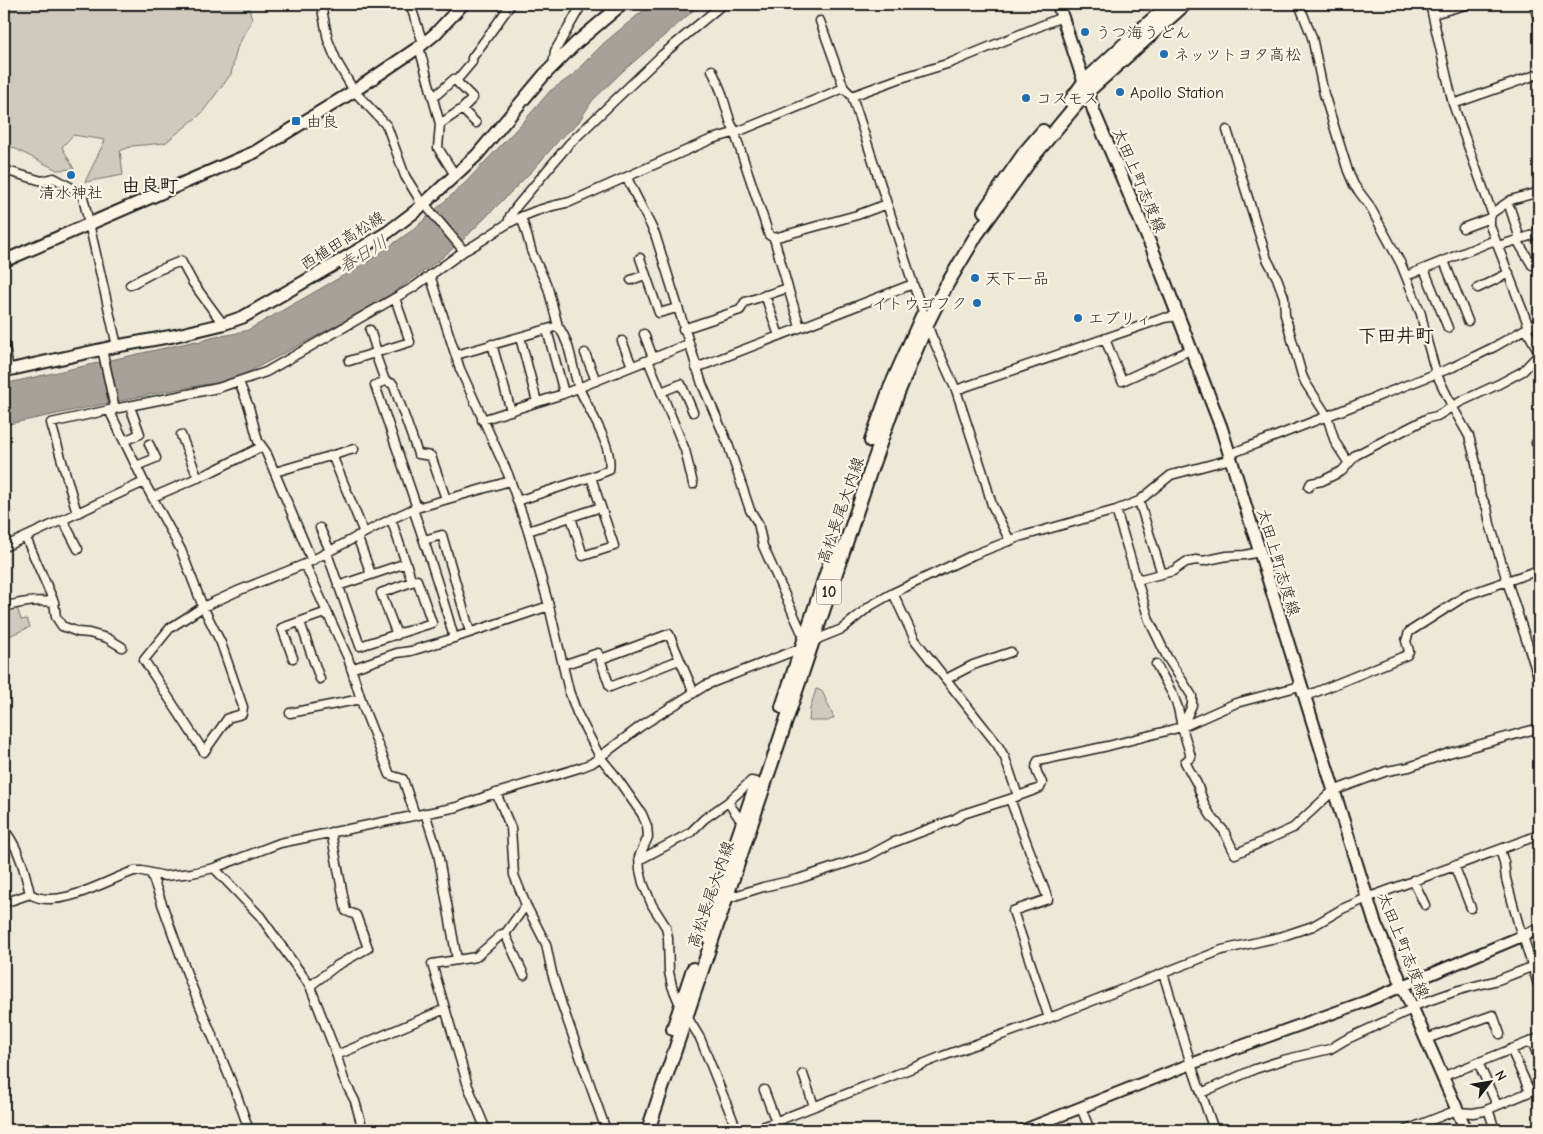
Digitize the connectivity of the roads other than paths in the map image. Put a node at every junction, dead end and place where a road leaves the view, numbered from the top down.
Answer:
1 (321, 4) edge
2 (410, 4) edge
3 (463, 4) edge
4 (582, 4) edge
5 (622, 4) edge
6 (723, 4) edge
7 (1058, 4) edge
8 (1170, 4) edge
9 (1185, 4) edge
10 (1299, 4) edge
11 (1430, 4) edge
12 (1469, 4) edge
13 (1534, 4) edge
14 (509, 7) dead end
15 (1433, 14) junction
16 (1062, 17) junction
17 (820, 21) dead end
18 (1539, 24) edge
19 (421, 45) junction
20 (553, 66) junction
21 (712, 70) dead end
22 (1539, 74) edge
23 (456, 81) junction
24 (1086, 87) junction
25 (844, 88) junction
26 (354, 91) junction
27 (852, 96) junction
28 (433, 98) junction
29 (1452, 104) junction
30 (462, 109) junction
31 (476, 123) dead end
32 (440, 124) junction
33 (1227, 130) dead end
34 (736, 132) junction
35 (4, 170) edge
36 (455, 176) junction
37 (627, 178) junction
38 (1539, 192) edge
39 (887, 204) junction
40 (1510, 208) dead end
41 (426, 209) junction
42 (1491, 216) junction
43 (521, 218) junction
44 (90, 223) junction
45 (508, 223) junction
46 (1462, 228) dead end
47 (1538, 234) edge
48 (774, 238) junction
49 (1519, 239) junction
50 (1497, 243) junction
51 (462, 249) junction
52 (640, 258) dead end
53 (4, 261) edge
54 (1444, 261) junction
55 (1532, 265) dead end
56 (1424, 269) junction
57 (1509, 273) junction
58 (645, 274) junction
59 (430, 275) junction
60 (1406, 276) junction
61 (631, 280) dead end
62 (913, 284) junction
63 (130, 285) dead end
64 (788, 288) junction
65 (1478, 288) dead end
66 (765, 296) junction
67 (395, 298) junction
68 (677, 308) junction
69 (1179, 316) junction
70 (925, 318) junction
71 (1468, 321) dead end
72 (1539, 321) edge
73 (223, 324) junction
74 (558, 326) junction
75 (800, 328) junction
76 (1448, 328) dead end
77 (1528, 328) junction
78 (684, 329) junction
79 (370, 330) dead end
80 (547, 330) junction
81 (644, 334) dead end
82 (779, 336) junction
83 (520, 337) junction
84 (1106, 339) junction
85 (622, 341) dead end
86 (4, 342) edge
87 (492, 344) junction
88 (688, 344) junction
89 (117, 346) junction
90 (102, 349) junction
91 (1192, 349) junction
92 (376, 352) junction
93 (585, 353) dead end
94 (1539, 353) edge
95 (456, 355) junction
96 (650, 359) junction
97 (349, 361) dead end
98 (632, 366) junction
99 (696, 368) junction
100 (6, 371) edge
101 (1436, 373) junction
102 (385, 381) junction
103 (596, 381) junction
104 (239, 382) junction
105 (579, 387) junction
106 (956, 390) junction
107 (661, 392) junction
108 (564, 393) junction
109 (537, 402) junction
110 (1452, 408) junction
111 (112, 409) junction
112 (511, 411) junction
113 (132, 412) dead end
114 (693, 412) dead end
115 (1327, 416) junction
116 (482, 420) junction
117 (181, 435) dead end
118 (124, 441) junction
119 (149, 444) dead end
120 (261, 447) junction
121 (354, 449) dead end
122 (332, 455) junction
123 (1230, 456) junction
124 (156, 458) junction
125 (1348, 462) junction
126 (136, 466) junction
127 (159, 467) dead end
128 (275, 472) junction
129 (591, 477) junction
130 (198, 478) junction
131 (510, 481) junction
132 (144, 482) junction
133 (693, 484) dead end
134 (1309, 487) dead end
135 (153, 497) junction
136 (446, 499) junction
137 (517, 501) junction
138 (1139, 501) junction
139 (601, 507) junction
140 (415, 508) junction
141 (1116, 510) junction
142 (77, 513) junction
143 (571, 517) junction
144 (391, 519) junction
145 (62, 520) junction
146 (320, 528) dead end
147 (528, 531) junction
148 (361, 535) junction
149 (26, 538) junction
150 (424, 540) junction
151 (1010, 541) junction
152 (4, 548) edge
153 (78, 549) dead end
154 (328, 552) junction
155 (1259, 552) junction
156 (308, 563) junction
157 (406, 563) junction
158 (1539, 570) edge
159 (371, 574) junction
160 (1162, 574) junction
161 (1135, 576) junction
162 (1507, 581) junction
163 (412, 582) junction
164 (338, 586) junction
165 (893, 593) junction
166 (54, 602) junction
167 (549, 606) junction
168 (4, 607) edge
169 (203, 607) junction
170 (327, 612) junction
171 (300, 622) junction
172 (470, 632) junction
173 (397, 635) junction
174 (454, 638) junction
175 (806, 642) junction
176 (122, 647) dead end
177 (1011, 652) dead end
178 (293, 658) dead end
179 (601, 659) junction
180 (680, 660) junction
181 (563, 664) junction
182 (1156, 664) dead end
183 (351, 669) junction
184 (320, 679) dead end
185 (946, 679) junction
186 (1539, 679) edge
187 (1302, 691) junction
188 (694, 693) junction
189 (361, 699) junction
190 (290, 713) dead end
191 (1183, 724) junction
192 (1539, 728) edge
193 (600, 757) junction
194 (756, 782) junction
195 (1333, 792) junction
196 (496, 793) junction
197 (1014, 798) junction
198 (728, 802) junction
199 (425, 813) junction
200 (415, 815) junction
201 (743, 821) junction
202 (4, 832) edge
203 (331, 832) junction
204 (1539, 835) edge
205 (1500, 850) junction
206 (639, 857) junction
207 (1454, 865) junction
208 (214, 868) junction
209 (151, 873) junction
210 (1413, 880) junction
211 (30, 894) junction
212 (1367, 898) junction
213 (721, 901) junction
214 (4, 903) edge
215 (526, 905) junction
216 (1425, 905) dead end
217 (1471, 908) dead end
218 (1539, 929) edge
219 (505, 934) junction
220 (1523, 936) junction
221 (456, 960) junction
222 (1536, 965) edge
223 (1163, 973) junction
224 (524, 975) dead end
225 (310, 986) junction
226 (1402, 986) junction
227 (1539, 988) edge
228 (1411, 1008) junction
229 (445, 1009) junction
230 (683, 1010) junction
231 (1048, 1018) junction
232 (1500, 1034) dead end
233 (1426, 1039) junction
234 (1535, 1040) edge
235 (1511, 1049) junction
236 (337, 1055) junction
237 (1539, 1059) edge
238 (1478, 1062) junction
239 (1191, 1064) junction
240 (803, 1074) dead end
241 (1442, 1077) junction
242 (1539, 1088) edge
243 (764, 1090) dead end
244 (1530, 1092) junction
245 (1200, 1093) junction
246 (1497, 1105) junction
247 (814, 1106) junction
248 (1081, 1108) junction
249 (1488, 1109) junction
250 (1458, 1111) junction
251 (776, 1122) junction
252 (249, 1130) edge
253 (364, 1130) edge
254 (486, 1130) edge
255 (606, 1130) edge
256 (638, 1130) edge
257 (648, 1130) edge
258 (737, 1130) edge
259 (754, 1130) edge
260 (1024, 1130) edge
261 (1090, 1130) edge
262 (1214, 1130) edge
263 (1406, 1130) edge
264 (1466, 1130) edge
265 (1495, 1130) edge

1 - 26 street
2 - 19 street
3 - 19 main road
4 - 20 street
5 - 20 main road, 西植田高松線
6 - 45 street
7 - 16 main road, 太田上町志度線
8 - 24 main road, 高松長尾大内線 / 10
9 - 24 main road, 高松長尾大内線 / 10
10 - 60 street
11 - 15 street
12 - 15 street
13 - 18 street
14 - 23 street
15 - 29 street
16 - 24 main road, 太田上町志度線
16 - 27 street
17 - 25 street
19 - 26 main road
19 - 28 street
20 - 36 main road, 西植田高松線
21 - 34 street
22 - 29 street
23 - 28 street
23 - 30 street
24 - 69 main road, 太田上町志度線
24 - 70 main road, 高松長尾大内線 / 10
25 - 27 street
25 - 34 street
26 - 41 street
26 - 44 main road
27 - 39 street
28 - 32 street
29 - 42 street
30 - 31 street
30 - 32 street
32 - 36 street
33 - 115 street
34 - 37 street
34 - 48 street
35 - 44 street
36 - 41 main road, 西植田高松線
37 - 43 street
37 - 68 street
38 - 42 street
39 - 48 street
39 - 62 street
40 - 49 street
41 - 51 street
41 - 73 main road, 西植田高松線
42 - 46 street
42 - 50 street
43 - 45 street
43 - 74 street
44 - 53 main road
44 - 89 street
45 - 51 street
47 - 49 street
48 - 64 street
49 - 50 street
49 - 55 street
50 - 54 street
50 - 57 street
51 - 59 street
52 - 58 street
54 - 56 street
54 - 71 street
56 - 60 street
56 - 76 street
57 - 65 street
57 - 77 street
58 - 61 street
58 - 68 street
59 - 67 street
59 - 95 street
60 - 101 street
62 - 70 street
62 - 75 street
63 - 73 street
64 - 66 street
64 - 75 street
66 - 78 street
66 - 82 street
67 - 92 street
67 - 104 street
68 - 78 street
69 - 84 street
69 - 91 main road, 太田上町志度線
70 - 106 street
70 - 175 main road, 高松長尾大内線 / 10
72 - 77 street
73 - 89 main road, 西植田高松線
74 - 80 street
74 - 105 street
75 - 82 street
77 - 94 street
77 - 101 street
78 - 88 street
79 - 92 street
80 - 83 street
80 - 108 street
81 - 96 street
82 - 99 street
83 - 87 street
83 - 109 street
84 - 91 street
84 - 106 street
85 - 98 street
86 - 100 street
87 - 95 street
87 - 112 street
88 - 96 street
88 - 99 street
89 - 90 main road, 西植田高松線
90 - 100 main road, 西植田高松線
90 - 111 street
91 - 123 main road, 太田上町志度線
92 - 97 street
92 - 102 street
93 - 103 street
94 - 110 street
95 - 116 street
96 - 98 street
96 - 107 street
98 - 103 street
99 - 175 street
101 - 110 street
101 - 115 street
102 - 136 street
102 - 140 street
103 - 105 street
104 - 111 street
104 - 120 street
105 - 108 street
105 - 129 street
106 - 151 street
107 - 114 street
107 - 133 street
108 - 109 street
109 - 112 street
110 - 125 street
110 - 162 street
111 - 118 street
111 - 142 street
112 - 116 street
113 - 118 street
115 - 123 street
115 - 125 street
116 - 131 street
117 - 130 street
118 - 126 street
119 - 124 street
120 - 128 street
120 - 130 street
121 - 122 street
122 - 128 street
122 - 148 street
123 - 138 street
123 - 155 main road, 太田上町志度線
124 - 126 street
124 - 127 street
125 - 134 street
126 - 132 street
128 - 156 street
129 - 137 street
129 - 139 street
130 - 135 street
131 - 136 street
131 - 137 street
132 - 135 street
132 - 142 street
135 - 169 street
136 - 140 street
137 - 147 street
138 - 141 street
138 - 160 street
139 - 143 street
139 - 143 street
140 - 144 street
140 - 150 street
141 - 151 street
141 - 161 street
142 - 145 street
143 - 147 street
144 - 148 street
144 - 157 street
145 - 149 street
145 - 153 street
146 - 154 street
147 - 167 street
148 - 154 street
148 - 159 street
149 - 152 street
149 - 166 street
150 - 172 street
150 - 174 street
151 - 165 street
154 - 156 street
154 - 164 street
155 - 160 street
155 - 187 main road, 太田上町志度線
156 - 169 street
156 - 170 street
157 - 159 street
157 - 163 street
158 - 162 street
159 - 164 street
160 - 161 street
161 - 191 street
162 - 186 street
162 - 187 street
163 - 173 street
163 - 173 street
164 - 173 street
165 - 175 street
165 - 185 street
166 - 168 street
166 - 176 street
167 - 172 street
167 - 181 street
169 - 169 street
170 - 171 street
170 - 183 street
171 - 178 street
171 - 184 street
172 - 174 street
174 - 183 street
175 - 188 street
175 - 194 main road, 高松長尾大内線 / 10
175 - 213 main road, 高松長尾大内線 / 10
177 - 185 street
179 - 180 street
179 - 180 street
179 - 181 street
180 - 188 street
181 - 193 street
182 - 191 street
183 - 189 street
185 - 197 street
187 - 191 street
187 - 195 main road, 太田上町志度線
188 - 193 street
189 - 190 street
189 - 200 street
191 - 195 street
191 - 197 street
192 - 195 street
193 - 196 street
193 - 206 street
194 - 198 street
194 - 201 main road, 高松長尾大内線 / 10
195 - 212 main road, 太田上町志度線
196 - 199 street
196 - 215 street
197 - 213 street
197 - 231 street
198 - 201 street
198 - 206 street
199 - 200 street
199 - 221 street
200 - 203 street
201 - 213 main road, 高松長尾大内線 / 10
202 - 211 street
203 - 208 street
203 - 225 street
204 - 205 street
205 - 207 street
205 - 220 street
206 - 230 street
207 - 210 street
207 - 217 street
208 - 209 street
208 - 225 street
209 - 211 street
209 - 252 street
210 - 212 street
210 - 216 street
211 - 214 street
212 - 223 street
212 - 226 main road, 太田上町志度線
213 - 230 main road, 高松長尾大内線 / 10
215 - 219 street
215 - 255 street
218 - 220 street
219 - 221 street
219 - 224 street
220 - 222 street
220 - 226 street
221 - 229 street
222 - 227 street
222 - 228 street
223 - 231 street
223 - 239 street
225 - 236 street
226 - 228 main road, 太田上町志度線
226 - 239 street
228 - 233 main road, 太田上町志度線
228 - 245 street
229 - 236 street
229 - 254 street
230 - 256 main road, 高松長尾大内線 / 10
230 - 257 main road, 高松長尾大内線 / 10
230 - 258 street
231 - 247 street
232 - 233 street
233 - 241 main road, 太田上町志度線
234 - 235 street
234 - 237 street
235 - 238 street
235 - 244 street
236 - 253 street
238 - 241 street
238 - 246 street
239 - 245 street
239 - 248 street
240 - 247 street
241 - 250 main road, 太田上町志度線
242 - 244 street
243 - 251 street
244 - 246 street
245 - 262 street
246 - 249 street
247 - 251 street
248 - 260 street
248 - 261 street
249 - 250 street
249 - 265 street
250 - 263 street
250 - 264 main road, 太田上町志度線
251 - 259 street

